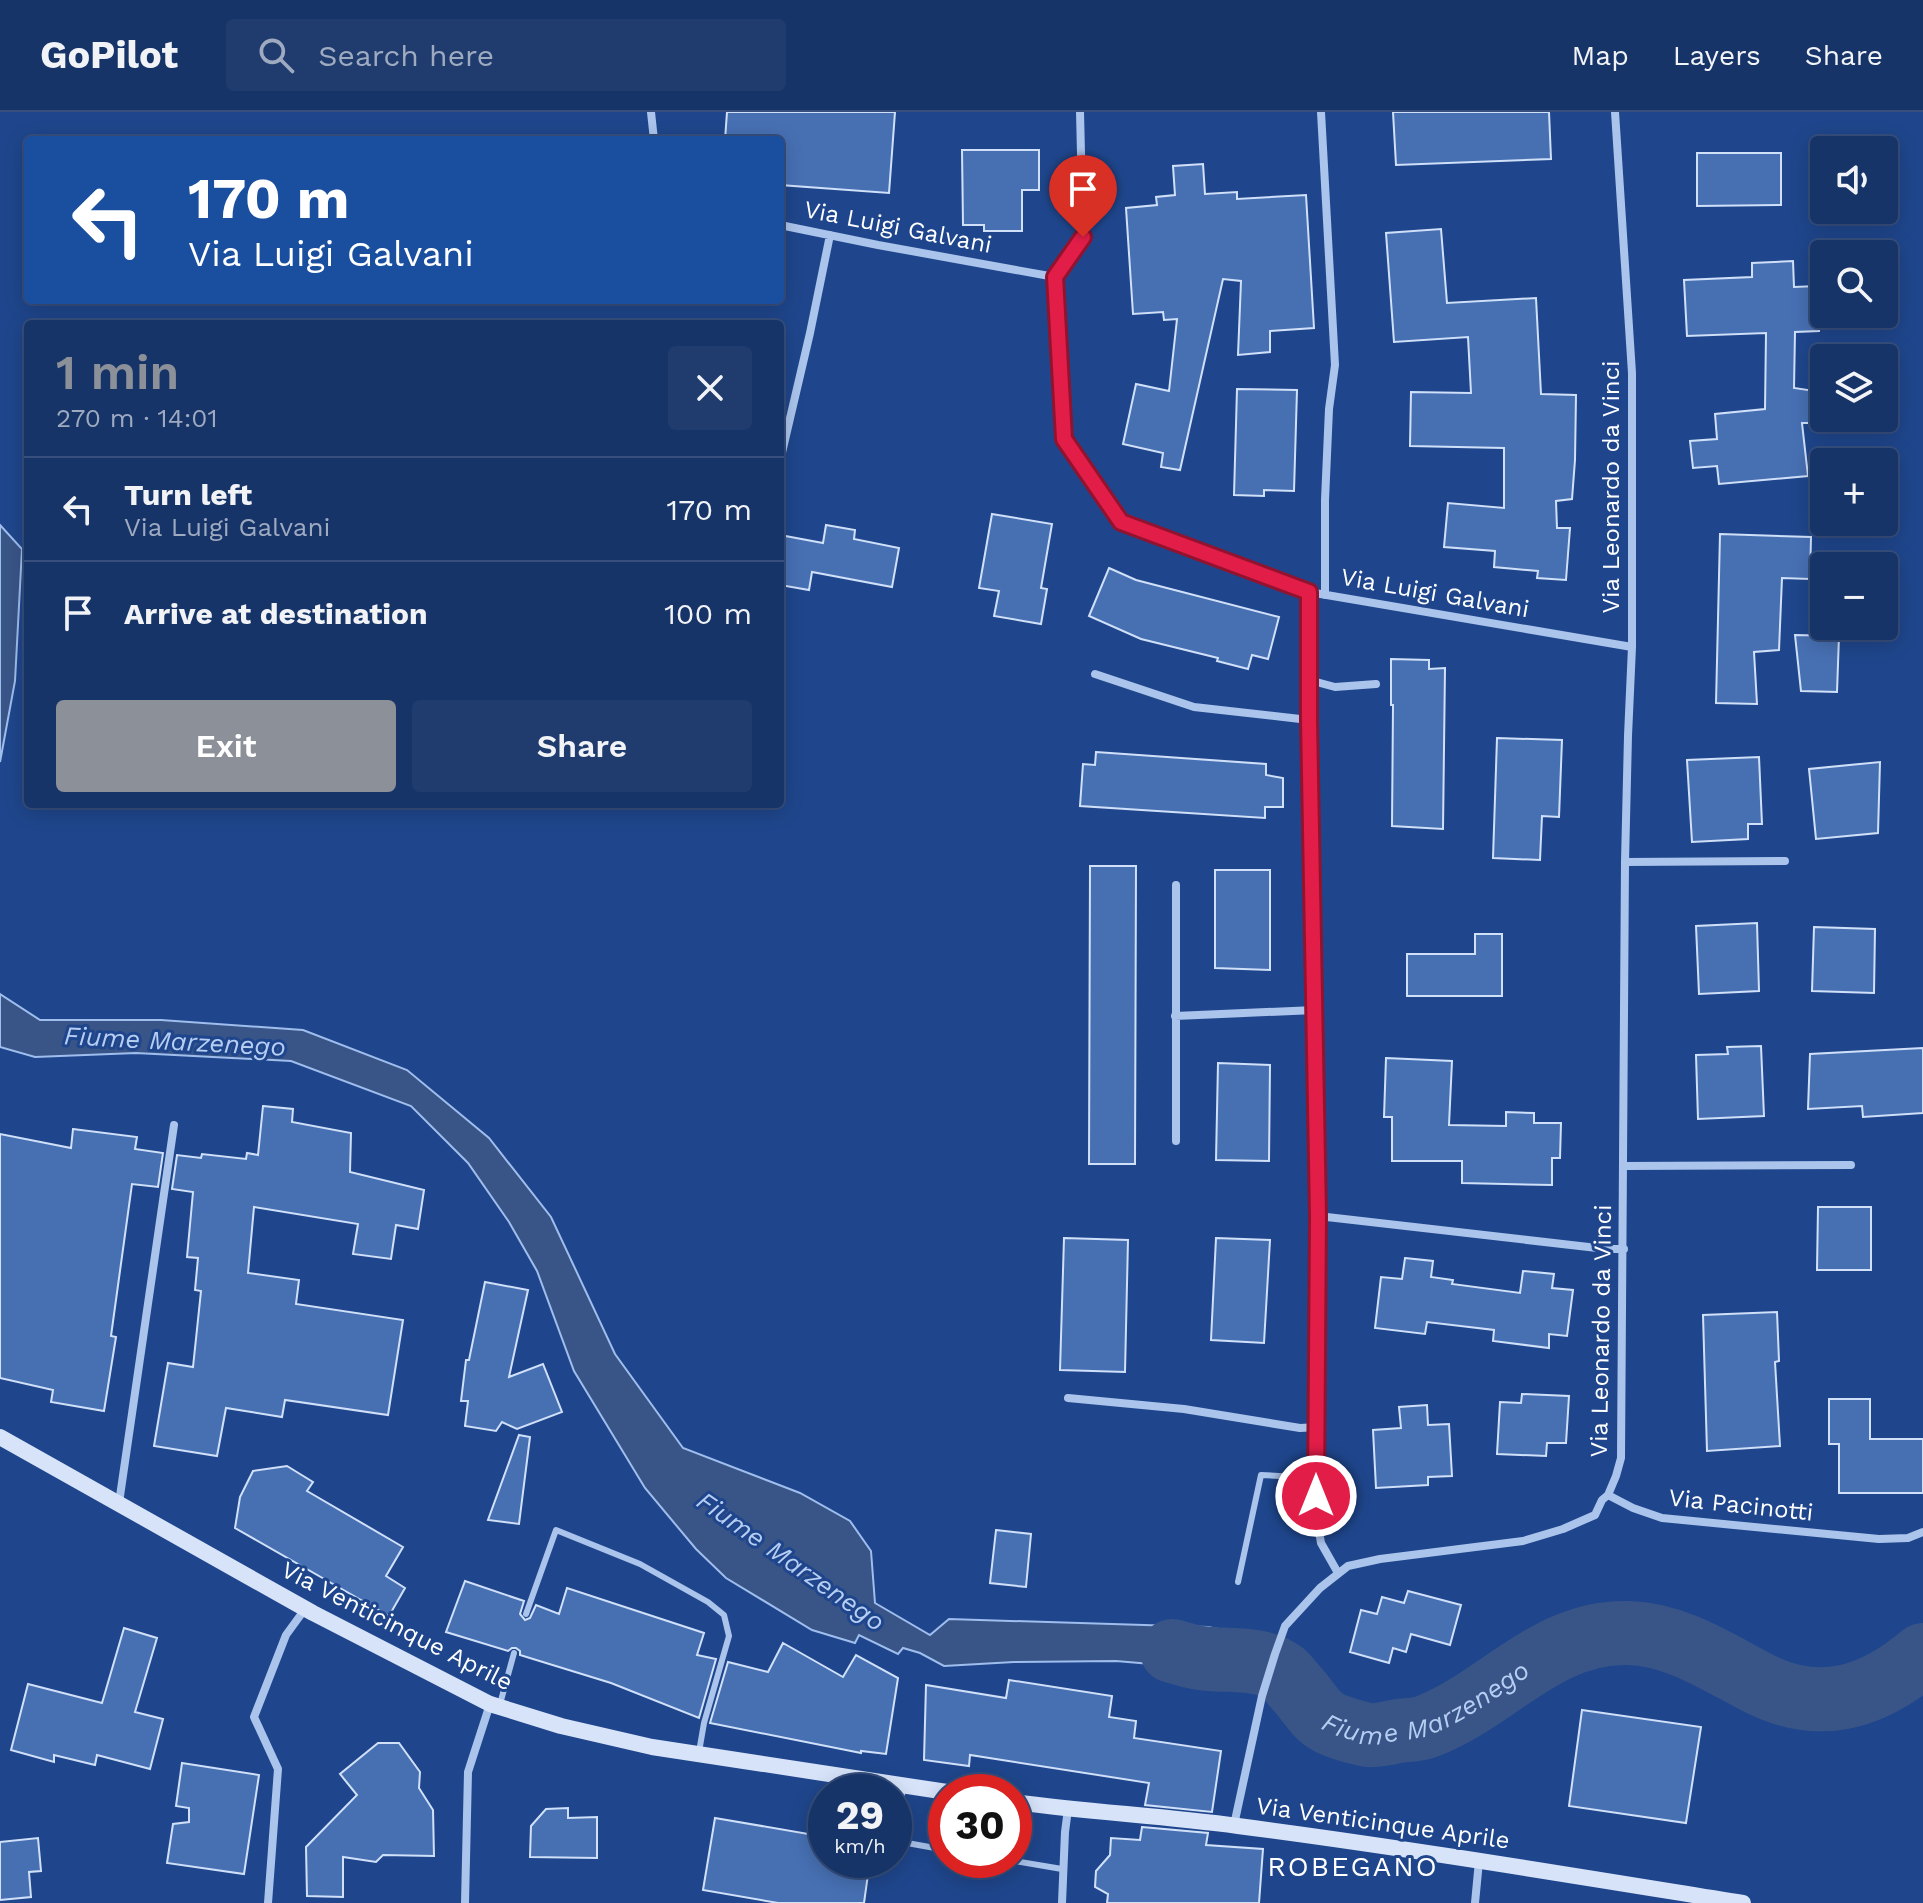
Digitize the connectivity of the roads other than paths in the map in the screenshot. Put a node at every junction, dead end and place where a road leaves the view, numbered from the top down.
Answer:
1 (651, 112) edge
2 (1080, 112) edge
3 (1321, 112) edge
4 (1615, 112) edge
5 (654, 136) edge
6 (784, 226) edge
7 (830, 235) junction
8 (1055, 277) junction
9 (784, 444) edge
10 (1309, 592) junction
11 (1325, 595) junction
12 (1632, 647) junction
13 (1095, 674) dead end
14 (1309, 680) junction
15 (1376, 684) dead end
16 (1309, 720) junction
17 (1785, 861) dead end
18 (1625, 862) junction
19 (1176, 885) dead end
20 (1315, 1010) junction
21 (1175, 1016) junction
22 (174, 1125) dead end
23 (1176, 1141) dead end
24 (1851, 1165) dead end
25 (1624, 1166) junction
26 (1318, 1216) junction
27 (1624, 1249) junction
28 (1068, 1398) dead end
29 (1317, 1427) junction
30 (0, 1437) edge
31 (1315, 1478) junction
32 (1608, 1495) junction
33 (119, 1503) junction
34 (1923, 1532) edge
35 (1338, 1573) junction
36 (1238, 1582) dead end
37 (305, 1609) junction
38 (526, 1614) dead end
39 (514, 1653) dead end
40 (495, 1705) junction
41 (699, 1754) junction
42 (831, 1774) edge
43 (1032, 1804) edge
44 (1068, 1809) junction
45 (1234, 1825) junction
46 (1479, 1861) junction
47 (1032, 1864) edge
48 (1062, 1869) junction
49 (268, 1903) edge
50 (465, 1903) edge
51 (1062, 1903) edge
52 (1475, 1903) edge
53 (1743, 1903) edge

1 - 5 street
2 - 8 street
3 - 11 street
4 - 12 street, Via Leonardo da Vinci
6 - 7 street, Via Luigi Galvani
7 - 8 street, Via Luigi Galvani
7 - 9 street
8 - 10 street, Via Luigi Galvani
10 - 11 street, Via Luigi Galvani
10 - 14 street
11 - 12 street, Via Luigi Galvani
12 - 18 street, Via Leonardo da Vinci
13 - 16 street
14 - 15 street
14 - 16 street
16 - 20 street
17 - 18 street
18 - 25 street, Via Leonardo da Vinci
19 - 21 street
20 - 21 street
20 - 26 street
21 - 23 street
22 - 33 street
24 - 25 street
25 - 27 street, Via Leonardo da Vinci
26 - 27 street
26 - 29 street
27 - 32 street, Via Leonardo da Vinci
28 - 29 street
29 - 31 street
30 - 33 main road, Via Venticinque Aprile
31 - 35 street
31 - 36 lane
32 - 34 street, Via Pacinotti
32 - 35 street
33 - 37 main road, Via Venticinque Aprile
35 - 45 street
37 - 40 main road, Via Venticinque Aprile
37 - 49 street
38 - 41 lane
39 - 40 lane
40 - 41 main road, Via Venticinque Aprile
40 - 50 street
41 - 42 main road, Via Venticinque Aprile
43 - 44 main road, Via Venticinque Aprile
44 - 45 main road, Via Venticinque Aprile
44 - 48 street
45 - 46 main road, Via Venticinque Aprile
46 - 52 street
46 - 53 main road, Via Venticinque Aprile
47 - 48 lane
48 - 51 street

